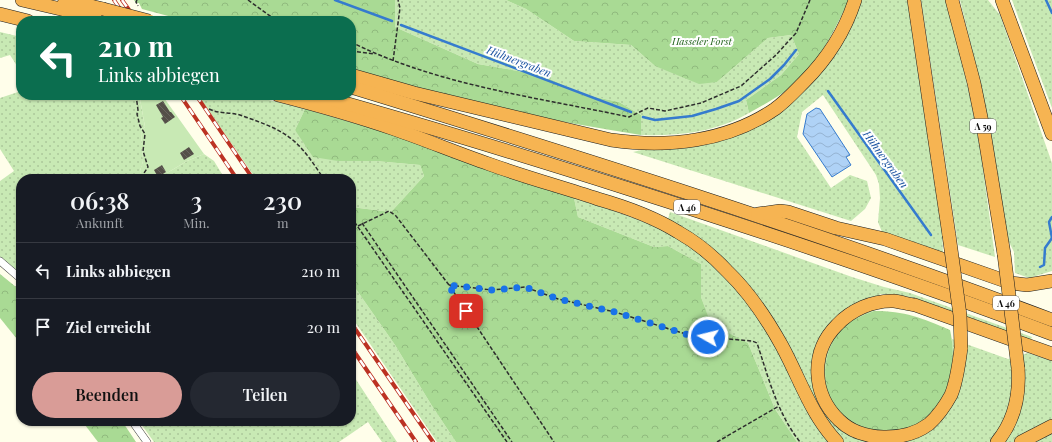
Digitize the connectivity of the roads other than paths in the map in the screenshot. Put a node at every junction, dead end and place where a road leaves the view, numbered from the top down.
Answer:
1 (22, 0) edge
2 (855, 0) edge
3 (914, 0) edge
4 (952, 0) edge
5 (1002, 0) edge
6 (0, 14) edge
7 (106, 16) edge
8 (16, 18) edge
9 (356, 76) edge
10 (356, 89) edge
11 (296, 100) edge
12 (333, 100) edge
13 (1052, 134) edge
14 (754, 214) junction
15 (0, 261) edge
16 (16, 275) edge
17 (1052, 281) edge
18 (1052, 320) edge
19 (1052, 334) edge
20 (1052, 354) edge
21 (136, 426) edge
22 (1052, 426) edge
23 (147, 442) edge
24 (837, 442) edge
25 (997, 442) edge
26 (1021, 442) edge

1 - 7 highway
2 - 9 highway
3 - 20 highway, bridge
4 - 25 highway, A 59, bridge
5 - 13 highway
6 - 8 highway
10 - 14 highway, A 46
11 - 24 highway
12 - 19 highway, A 46
14 - 17 highway
14 - 18 highway, A 46
15 - 16 street
21 - 23 street
22 - 26 highway

